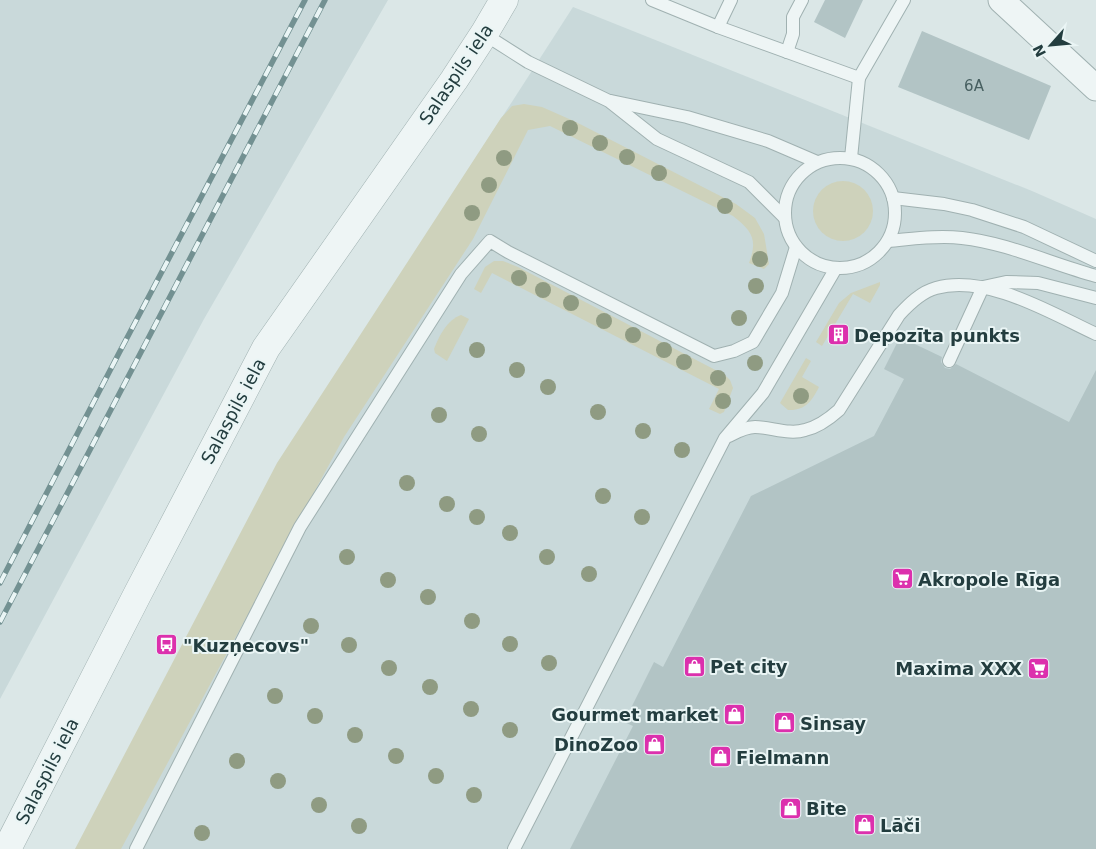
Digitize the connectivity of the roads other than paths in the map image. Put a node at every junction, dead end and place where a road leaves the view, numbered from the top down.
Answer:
1 (504, 0) edge
2 (732, 0) edge
3 (802, 0) edge
4 (904, 0) edge
5 (1001, 0) edge
6 (660, 1) edge
7 (718, 27) junction
8 (484, 34) junction
9 (787, 52) junction
10 (859, 78) junction
11 (1096, 88) edge
12 (609, 101) junction
13 (851, 158) junction
14 (817, 162) junction
15 (893, 198) junction
16 (784, 217) junction
17 (888, 241) junction
18 (796, 247) junction
19 (1096, 261) edge
20 (836, 268) junction
21 (1096, 276) edge
22 (983, 287) junction
23 (1096, 298) edge
24 (1096, 334) edge
25 (949, 361) dead end
26 (725, 438) junction
27 (7, 849) edge
28 (136, 849) edge
29 (514, 849) edge

1 - 8 street, Salaspils iela
2 - 7 lane
3 - 9 lane
4 - 10 lane
5 - 11 street
6 - 7 lane
7 - 9 lane
8 - 12 lane
8 - 27 street, Salaspils iela
9 - 10 lane
10 - 13 lane
12 - 14 lane
12 - 16 lane
13 - 14 lane
13 - 15 lane
14 - 16 lane
15 - 17 lane
15 - 19 lane
16 - 18 lane
17 - 20 lane
17 - 21 lane
18 - 20 lane
18 - 28 lane
20 - 26 lane
22 - 23 lane
22 - 24 lane
22 - 25 lane
22 - 26 lane
26 - 29 lane

